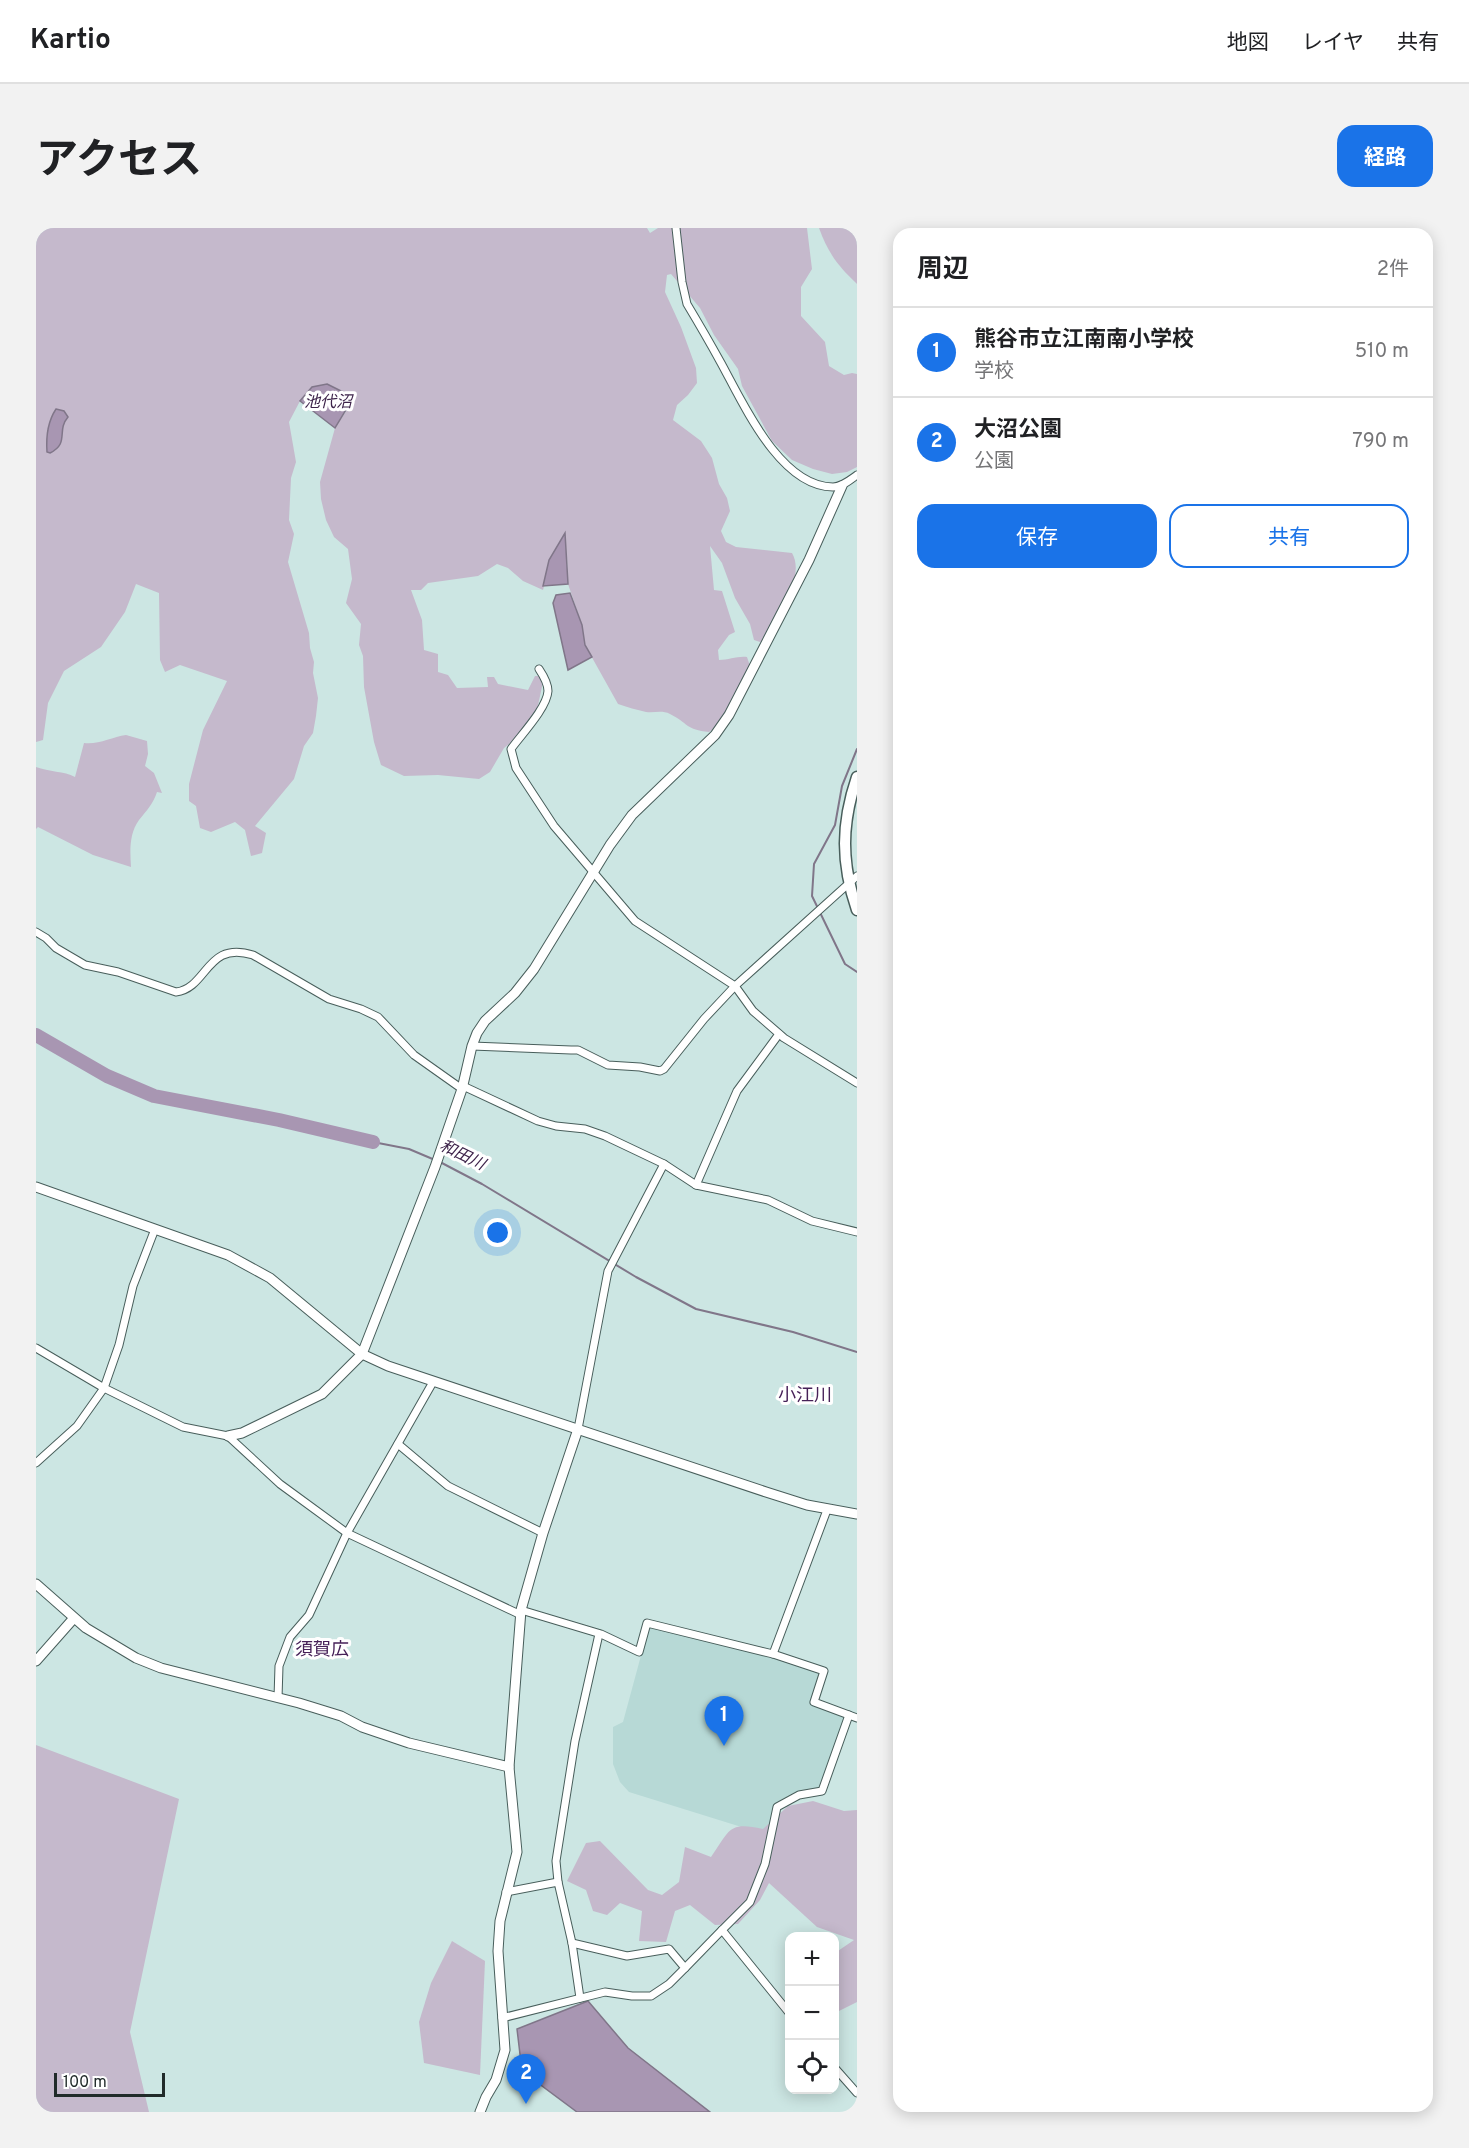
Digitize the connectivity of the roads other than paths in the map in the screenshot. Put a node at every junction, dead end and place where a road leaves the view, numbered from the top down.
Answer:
1 (676, 228) edge
2 (857, 475) edge
3 (842, 486) junction
4 (539, 669) dead end
5 (857, 777) edge
6 (593, 874) junction
7 (857, 876) edge
8 (848, 884) junction
9 (857, 910) edge
10 (36, 932) edge
11 (735, 986) junction
12 (779, 1034) junction
13 (472, 1046) junction
14 (857, 1083) edge
15 (463, 1087) junction
16 (664, 1164) junction
17 (696, 1185) junction
18 (36, 1186) edge
19 (155, 1229) junction
20 (857, 1232) edge
21 (36, 1348) edge
22 (362, 1354) junction
23 (434, 1382) junction
24 (104, 1388) junction
25 (578, 1429) junction
26 (228, 1436) junction
27 (398, 1444) junction
28 (36, 1464) edge
29 (827, 1510) junction
30 (857, 1514) edge
31 (347, 1533) junction
32 (543, 1533) junction
33 (36, 1584) edge
34 (521, 1612) junction
35 (74, 1618) junction
36 (599, 1634) junction
37 (773, 1654) junction
38 (36, 1660) edge
39 (278, 1698) junction
40 (849, 1715) junction
41 (857, 1718) edge
42 (509, 1767) junction
43 (558, 1882) junction
44 (506, 1892) junction
45 (722, 1930) junction
46 (572, 1943) junction
47 (685, 1968) junction
48 (580, 1998) junction
49 (785, 2009) edge
50 (502, 2018) junction
51 (839, 2073) edge
52 (857, 2094) edge
53 (480, 2112) edge

1 - 3 street
2 - 3 street
3 - 6 street
4 - 6 street
5 - 8 main road
6 - 11 street
6 - 13 street
7 - 8 street
8 - 9 main road
8 - 11 street
10 - 15 street
11 - 12 street
11 - 13 street
12 - 14 street
12 - 17 street
13 - 15 street
15 - 16 street
15 - 22 street
16 - 17 street
16 - 25 street
17 - 20 street
18 - 19 street
19 - 22 street
19 - 24 street
21 - 24 street
22 - 23 street
22 - 26 street
23 - 25 street
23 - 27 street
24 - 26 street
24 - 28 street
25 - 29 street
25 - 32 street
26 - 31 street
27 - 31 street
27 - 32 street
29 - 30 street
29 - 37 street
31 - 34 street
31 - 39 street
32 - 34 street
33 - 35 street
34 - 36 street
34 - 42 street
35 - 38 street
35 - 39 street
36 - 37 street
36 - 43 street
37 - 40 street
39 - 42 street
40 - 41 street
40 - 45 street
42 - 44 street
43 - 44 street
43 - 46 street
44 - 50 street
45 - 47 street
45 - 49 street
46 - 47 street
46 - 48 street
47 - 48 street
48 - 50 street
50 - 53 street
51 - 52 street

